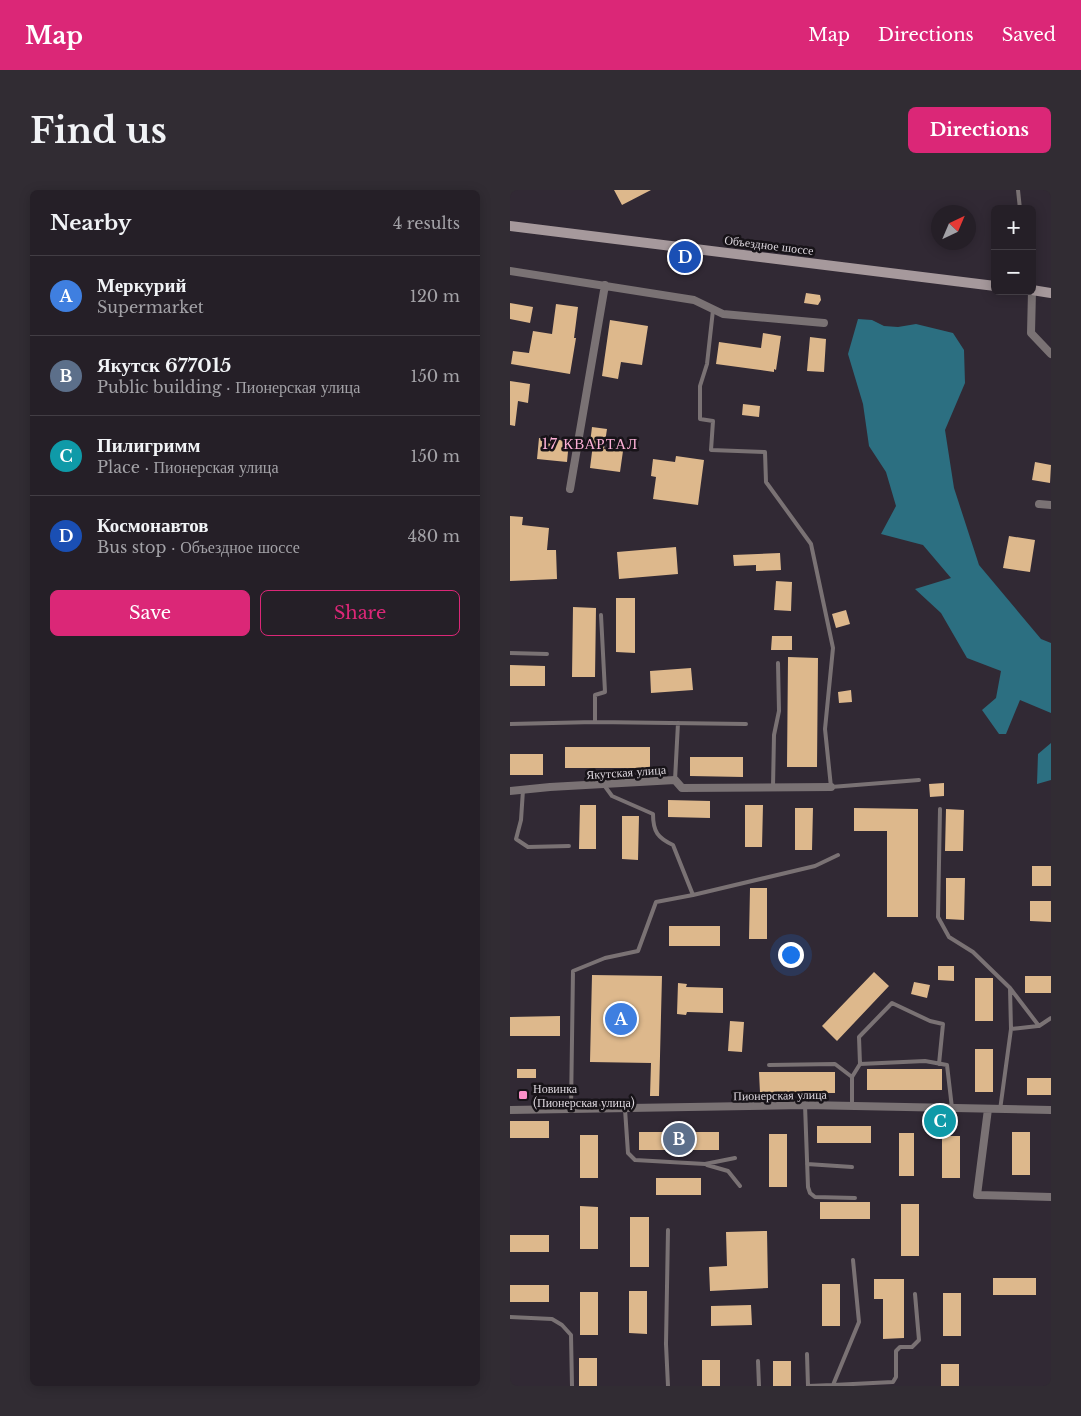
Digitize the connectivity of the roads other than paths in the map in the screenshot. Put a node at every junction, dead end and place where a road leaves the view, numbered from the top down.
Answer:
1 (1018, 190) edge
2 (1020, 205) edge
3 (510, 226) edge
4 (510, 271) edge
5 (605, 285) junction
6 (991, 286) edge
7 (1036, 291) edge
8 (1051, 293) edge
9 (1032, 295) edge
10 (713, 310) junction
11 (824, 323) dead end
12 (1051, 354) edge
13 (570, 489) dead end
14 (1039, 504) dead end
15 (1051, 505) edge
16 (602, 615) dead end
17 (510, 653) edge
18 (547, 654) dead end
19 (778, 663) dead end
20 (595, 722) junction
21 (678, 723) junction
22 (510, 724) edge
23 (746, 724) dead end
24 (675, 780) junction
25 (920, 780) dead end
26 (604, 785) junction
27 (773, 787) junction
28 (831, 787) junction
29 (523, 790) junction
30 (510, 791) edge
31 (940, 809) dead end
32 (570, 846) dead end
33 (838, 855) dead end
34 (693, 895) junction
35 (1010, 988) junction
36 (1051, 1018) edge
37 (1038, 1026) junction
38 (1011, 1029) junction
39 (860, 1064) junction
40 (939, 1064) junction
41 (768, 1065) dead end
42 (852, 1077) junction
43 (805, 1105) junction
44 (852, 1106) junction
45 (571, 1108) junction
46 (952, 1108) junction
47 (625, 1109) junction
48 (988, 1109) junction
49 (510, 1110) edge
50 (1000, 1110) junction
51 (1051, 1110) edge
52 (735, 1158) dead end
53 (705, 1164) junction
54 (807, 1164) junction
55 (852, 1167) dead end
56 (740, 1186) dead end
57 (1051, 1197) edge
58 (855, 1198) dead end
59 (668, 1230) dead end
60 (853, 1260) dead end
61 (915, 1294) dead end
62 (510, 1317) edge
63 (808, 1354) dead end
64 (758, 1361) dead end
65 (833, 1385) edge
66 (572, 1386) edge
67 (668, 1386) edge
68 (759, 1386) edge
69 (808, 1386) edge

1 - 2 lane
3 - 6 main road, Объездное шоссе
4 - 5 street
5 - 10 street
5 - 13 street
7 - 8 main road
9 - 12 street
10 - 11 street
10 - 28 lane
14 - 15 street
16 - 20 lane
17 - 18 lane
19 - 27 lane
20 - 21 lane
20 - 22 lane
21 - 23 lane
21 - 24 lane
24 - 26 street, Якутская улица
24 - 27 street, Якутская улица
25 - 28 lane
26 - 29 street, Якутская улица
26 - 34 lane
27 - 28 street, Якутская улица
29 - 30 street, Якутская улица
29 - 32 lane
31 - 35 lane
33 - 34 lane
34 - 45 lane
35 - 37 lane
35 - 38 lane
36 - 37 lane
37 - 38 lane
38 - 50 lane
39 - 40 lane
39 - 40 lane
39 - 42 lane
40 - 46 lane
41 - 42 lane
42 - 44 lane
43 - 44 street, Пионерская улица
43 - 47 street, Пионерская улица
43 - 54 lane
44 - 46 street, Пионерская улица
45 - 47 street, Пионерская улица
45 - 49 street, Пионерская улица
46 - 48 street, Пионерская улица
47 - 53 lane
48 - 50 street, Пионерская улица
48 - 57 street
50 - 51 street, Пионерская улица
52 - 53 lane
53 - 56 lane
54 - 55 lane
54 - 58 lane
59 - 67 lane
60 - 65 lane
61 - 65 lane
62 - 66 lane
63 - 69 lane
64 - 68 lane
65 - 69 lane

